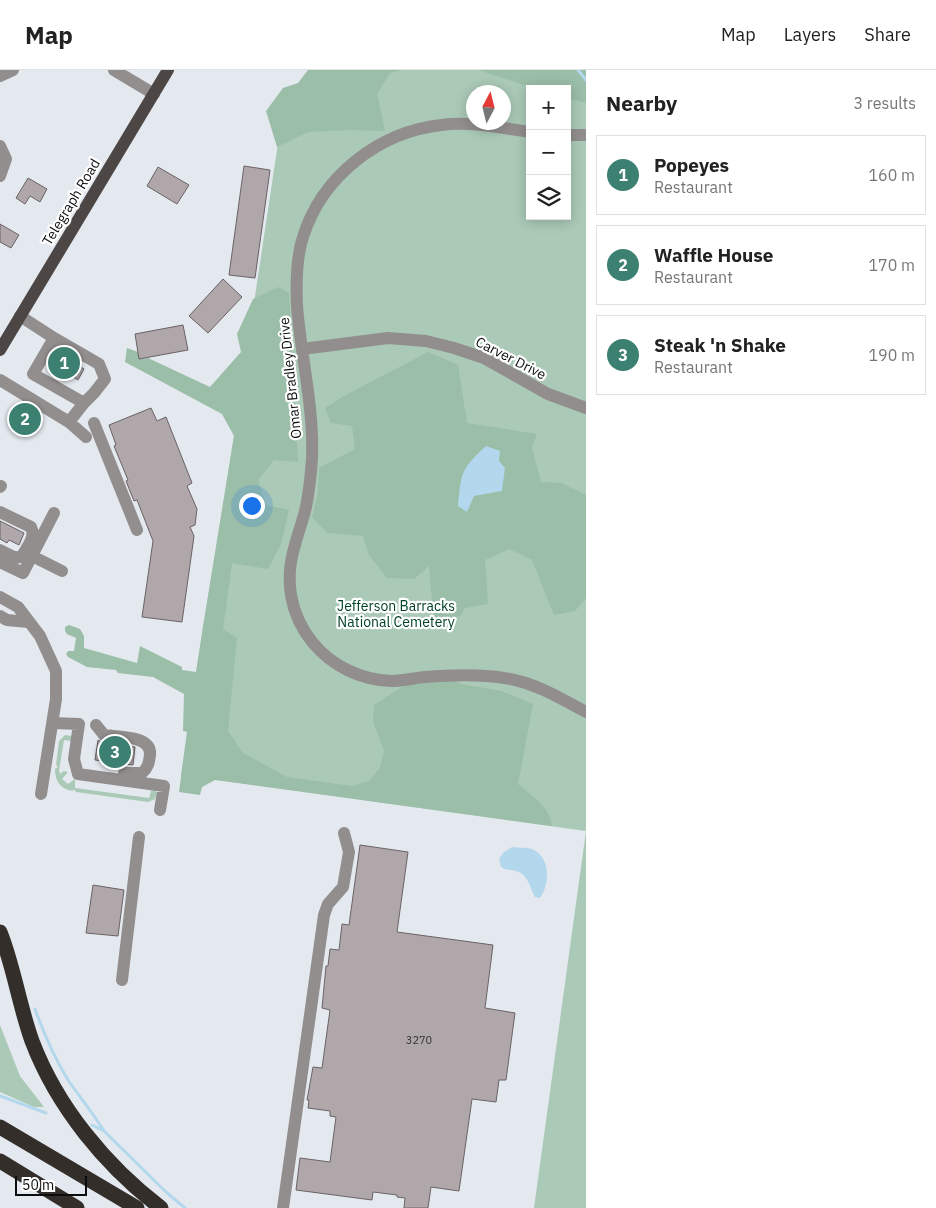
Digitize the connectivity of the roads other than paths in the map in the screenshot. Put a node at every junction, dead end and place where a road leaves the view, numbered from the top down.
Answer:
1 (13, 70) edge
2 (114, 70) edge
3 (168, 70) edge
4 (0, 76) edge
5 (154, 94) junction
6 (526, 132) edge
7 (571, 135) edge
8 (586, 135) edge
9 (0, 146) edge
10 (0, 176) edge
11 (20, 316) junction
12 (52, 341) junction
13 (302, 349) junction
14 (0, 350) edge
15 (0, 380) edge
16 (86, 400) junction
17 (586, 408) edge
18 (69, 422) junction
19 (94, 423) dead end
20 (86, 437) dead end
21 (0, 506) edge
22 (0, 512) edge
23 (54, 513) dead end
24 (46, 529) junction
25 (137, 530) dead end
26 (0, 550) edge
27 (32, 556) junction
28 (0, 562) edge
29 (62, 571) dead end
30 (0, 597) edge
31 (0, 616) edge
32 (28, 622) junction
33 (586, 712) edge
34 (53, 723) junction
35 (96, 725) dead end
36 (74, 765) junction
37 (41, 794) dead end
38 (160, 810) dead end
39 (344, 833) dead end
40 (139, 837) dead end
41 (0, 932) edge
42 (122, 980) dead end
43 (0, 1127) edge
44 (0, 1161) edge
45 (78, 1208) edge
46 (137, 1208) edge
47 (161, 1208) edge
48 (284, 1208) edge

1 - 4 street
2 - 5 street
3 - 5 main road, Telegraph Road
5 - 11 main road, Telegraph Road
6 - 13 street, Omar Bradley Drive
7 - 8 street
9 - 10 street
11 - 12 street
11 - 14 main road, Telegraph Road
12 - 16 street
12 - 16 street
13 - 17 street, Carver Drive
13 - 33 street, Omar Bradley Drive
15 - 18 street
16 - 18 street
18 - 20 street
19 - 25 street
21 - 24 street
22 - 26 street
23 - 24 street
24 - 27 street
27 - 28 street
27 - 29 street
30 - 32 street
31 - 32 street
32 - 34 street
34 - 36 street
34 - 37 street
35 - 36 street
36 - 38 street
39 - 48 street
40 - 42 street
41 - 47 highway
43 - 46 highway
44 - 45 highway

